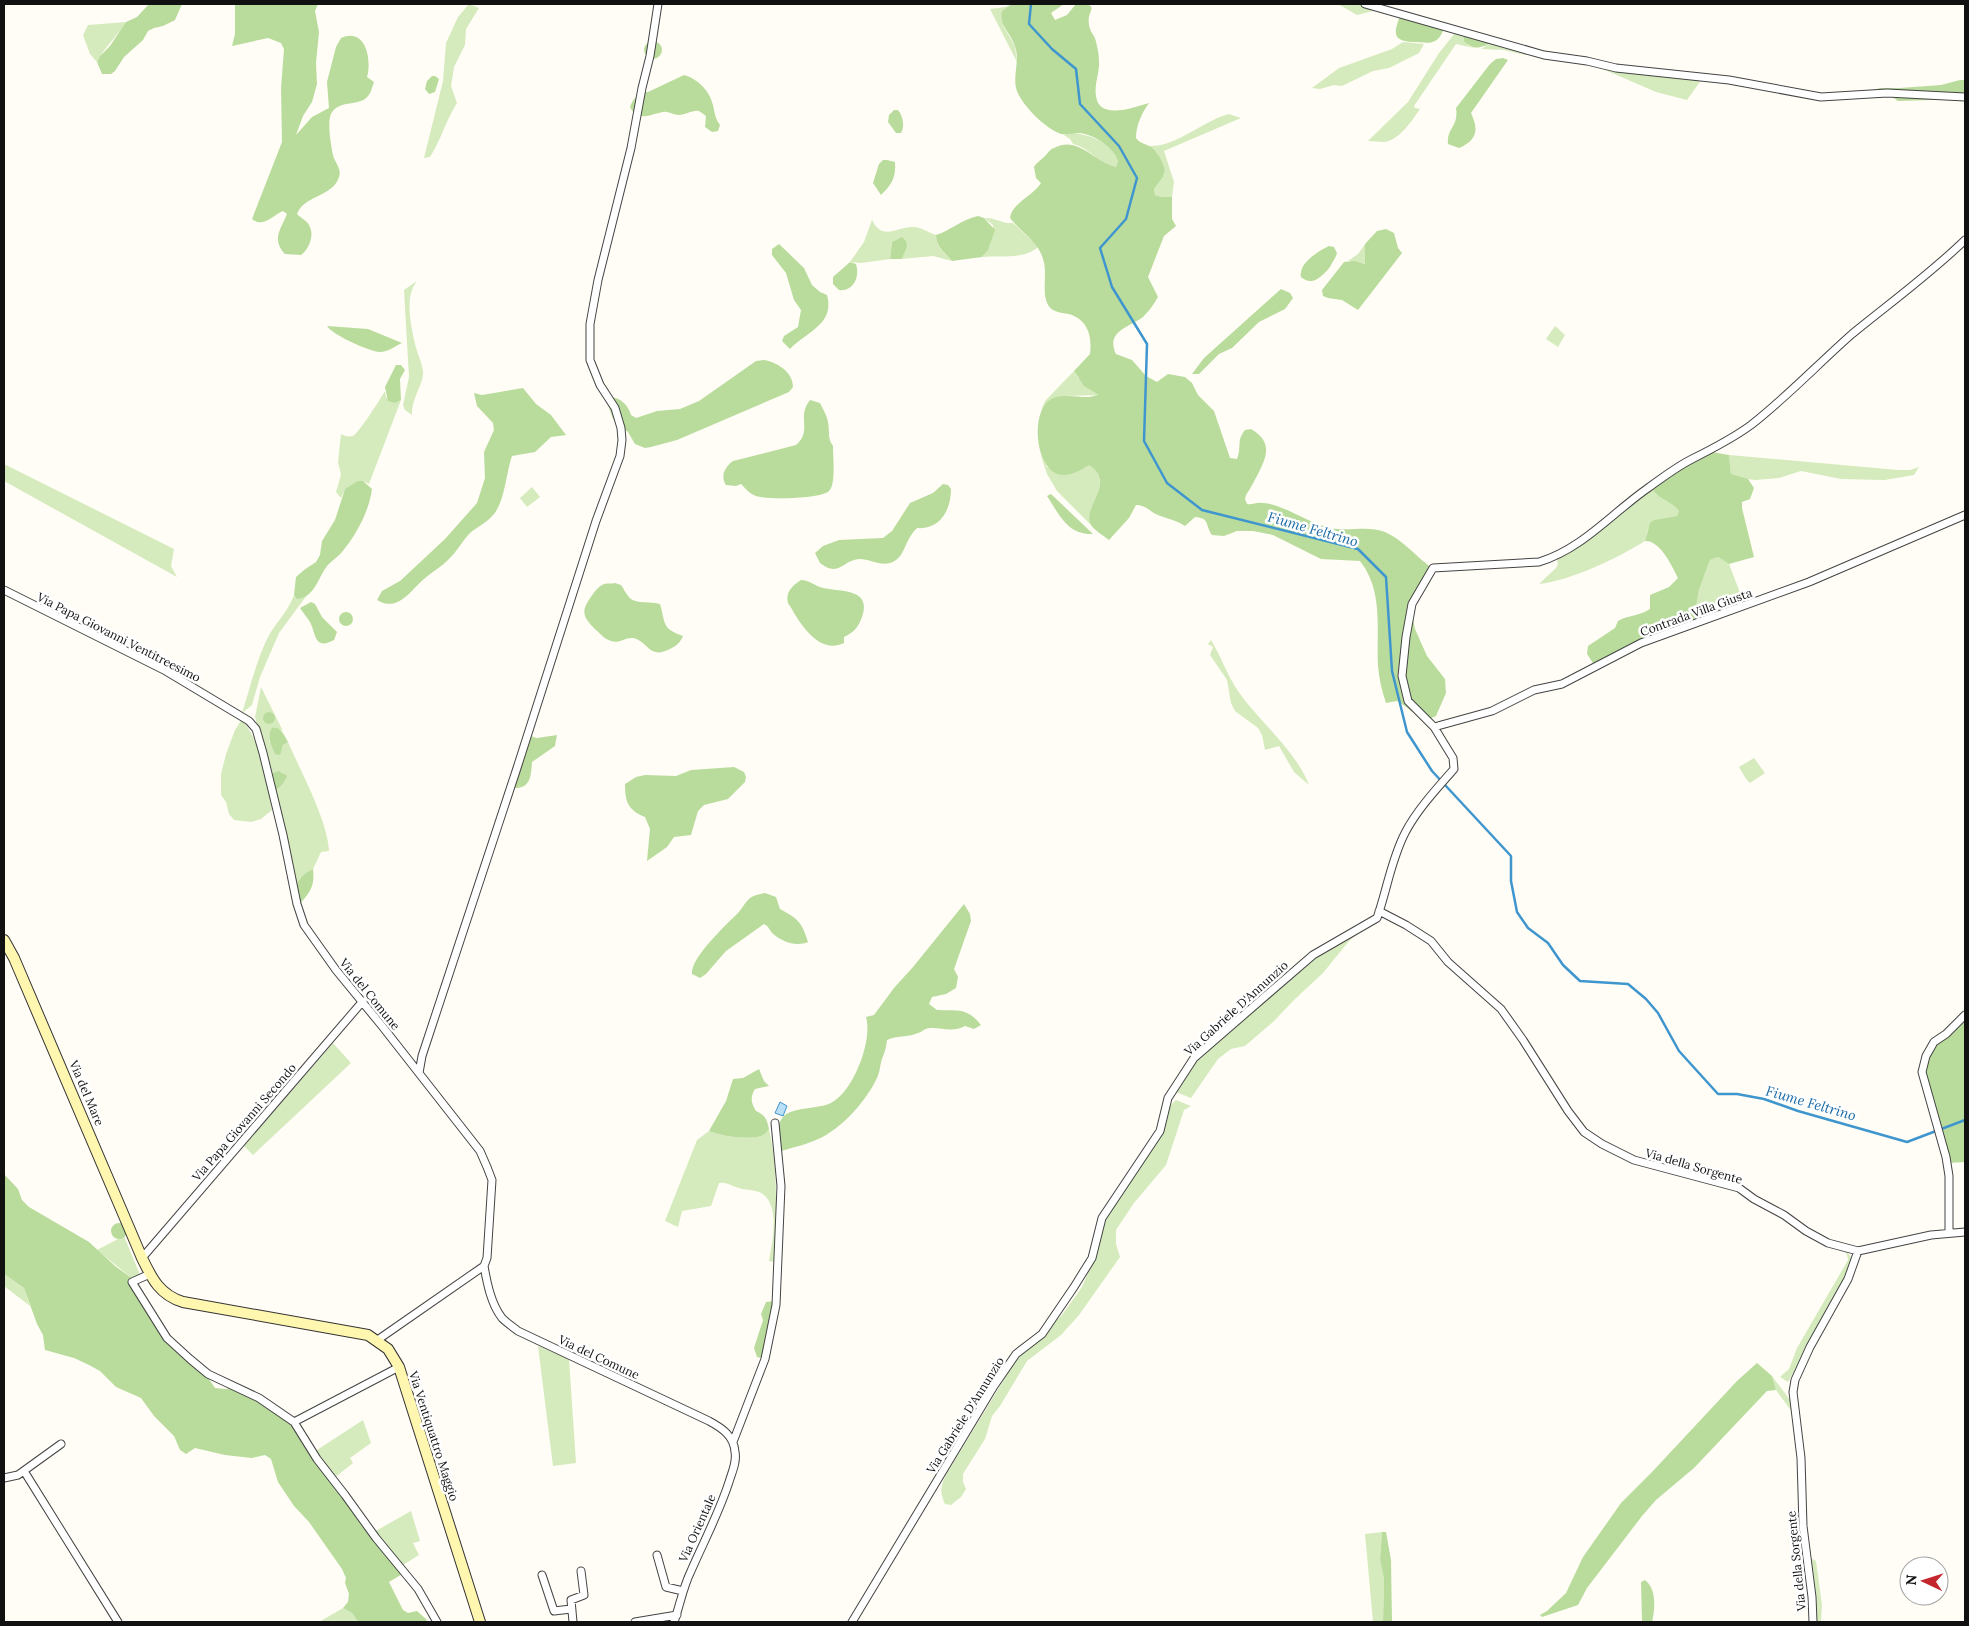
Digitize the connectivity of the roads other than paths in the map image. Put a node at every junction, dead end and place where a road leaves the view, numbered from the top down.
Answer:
1 (658, 4) edge
2 (1365, 4) edge
3 (1965, 97) edge
4 (1965, 240) edge
5 (1965, 515) edge
6 (4, 590) edge
7 (249, 721) joint
8 (1434, 728) junction
9 (1380, 912) junction
10 (4, 940) edge
11 (363, 1001) junction
12 (1965, 1015) edge
13 (419, 1073) junction
14 (775, 1122) dead end
15 (1965, 1232) edge
16 (1949, 1233) junction
17 (1858, 1250) junction
18 (142, 1258) junction
19 (484, 1266) junction
20 (150, 1274) junction
21 (376, 1341) junction
22 (399, 1367) junction
23 (294, 1422) junction
24 (733, 1442) junction
25 (61, 1444) dead end
26 (24, 1471) junction
27 (4, 1478) edge
28 (656, 1555) dead end
29 (581, 1571) dead end
30 (542, 1575) dead end
31 (683, 1591) junction
32 (571, 1609) junction
33 (676, 1618) edge
34 (118, 1622) edge
35 (437, 1622) edge
36 (480, 1622) edge
37 (573, 1622) edge
38 (635, 1622) edge
39 (852, 1622) edge
40 (1813, 1622) edge

1 - 13 street
2 - 3 street
4 - 8 street
5 - 8 street, Contrada Villa Giusta
6 - 7 street, Via Papa Giovanni Ventitreesimo
7 - 11 street, Via del Comune
8 - 9 street
9 - 17 street, Via della Sorgente
9 - 39 street, Via Gabriele D'Annunzio
10 - 18 street, Via del Mare
11 - 13 street, Via del Comune
11 - 18 street, Via Papa Giovanni Secondo
12 - 16 street
13 - 19 street, Via del Comune
14 - 24 street
15 - 16 street
16 - 17 street
17 - 40 street, Via della Sorgente
18 - 20 street, Via Ventiquattro Maggio
19 - 21 street
19 - 24 street, Via del Comune
20 - 21 street, Via Ventiquattro Maggio
20 - 23 street
21 - 22 street, Via Ventiquattro Maggio
22 - 23 street
22 - 36 street, Via Ventiquattro Maggio
23 - 35 street
24 - 31 street, Via Orientale
25 - 26 street
26 - 27 street
26 - 34 street
28 - 31 street
29 - 32 street
30 - 32 street
31 - 33 street, Via Orientale
32 - 37 street
33 - 38 street

